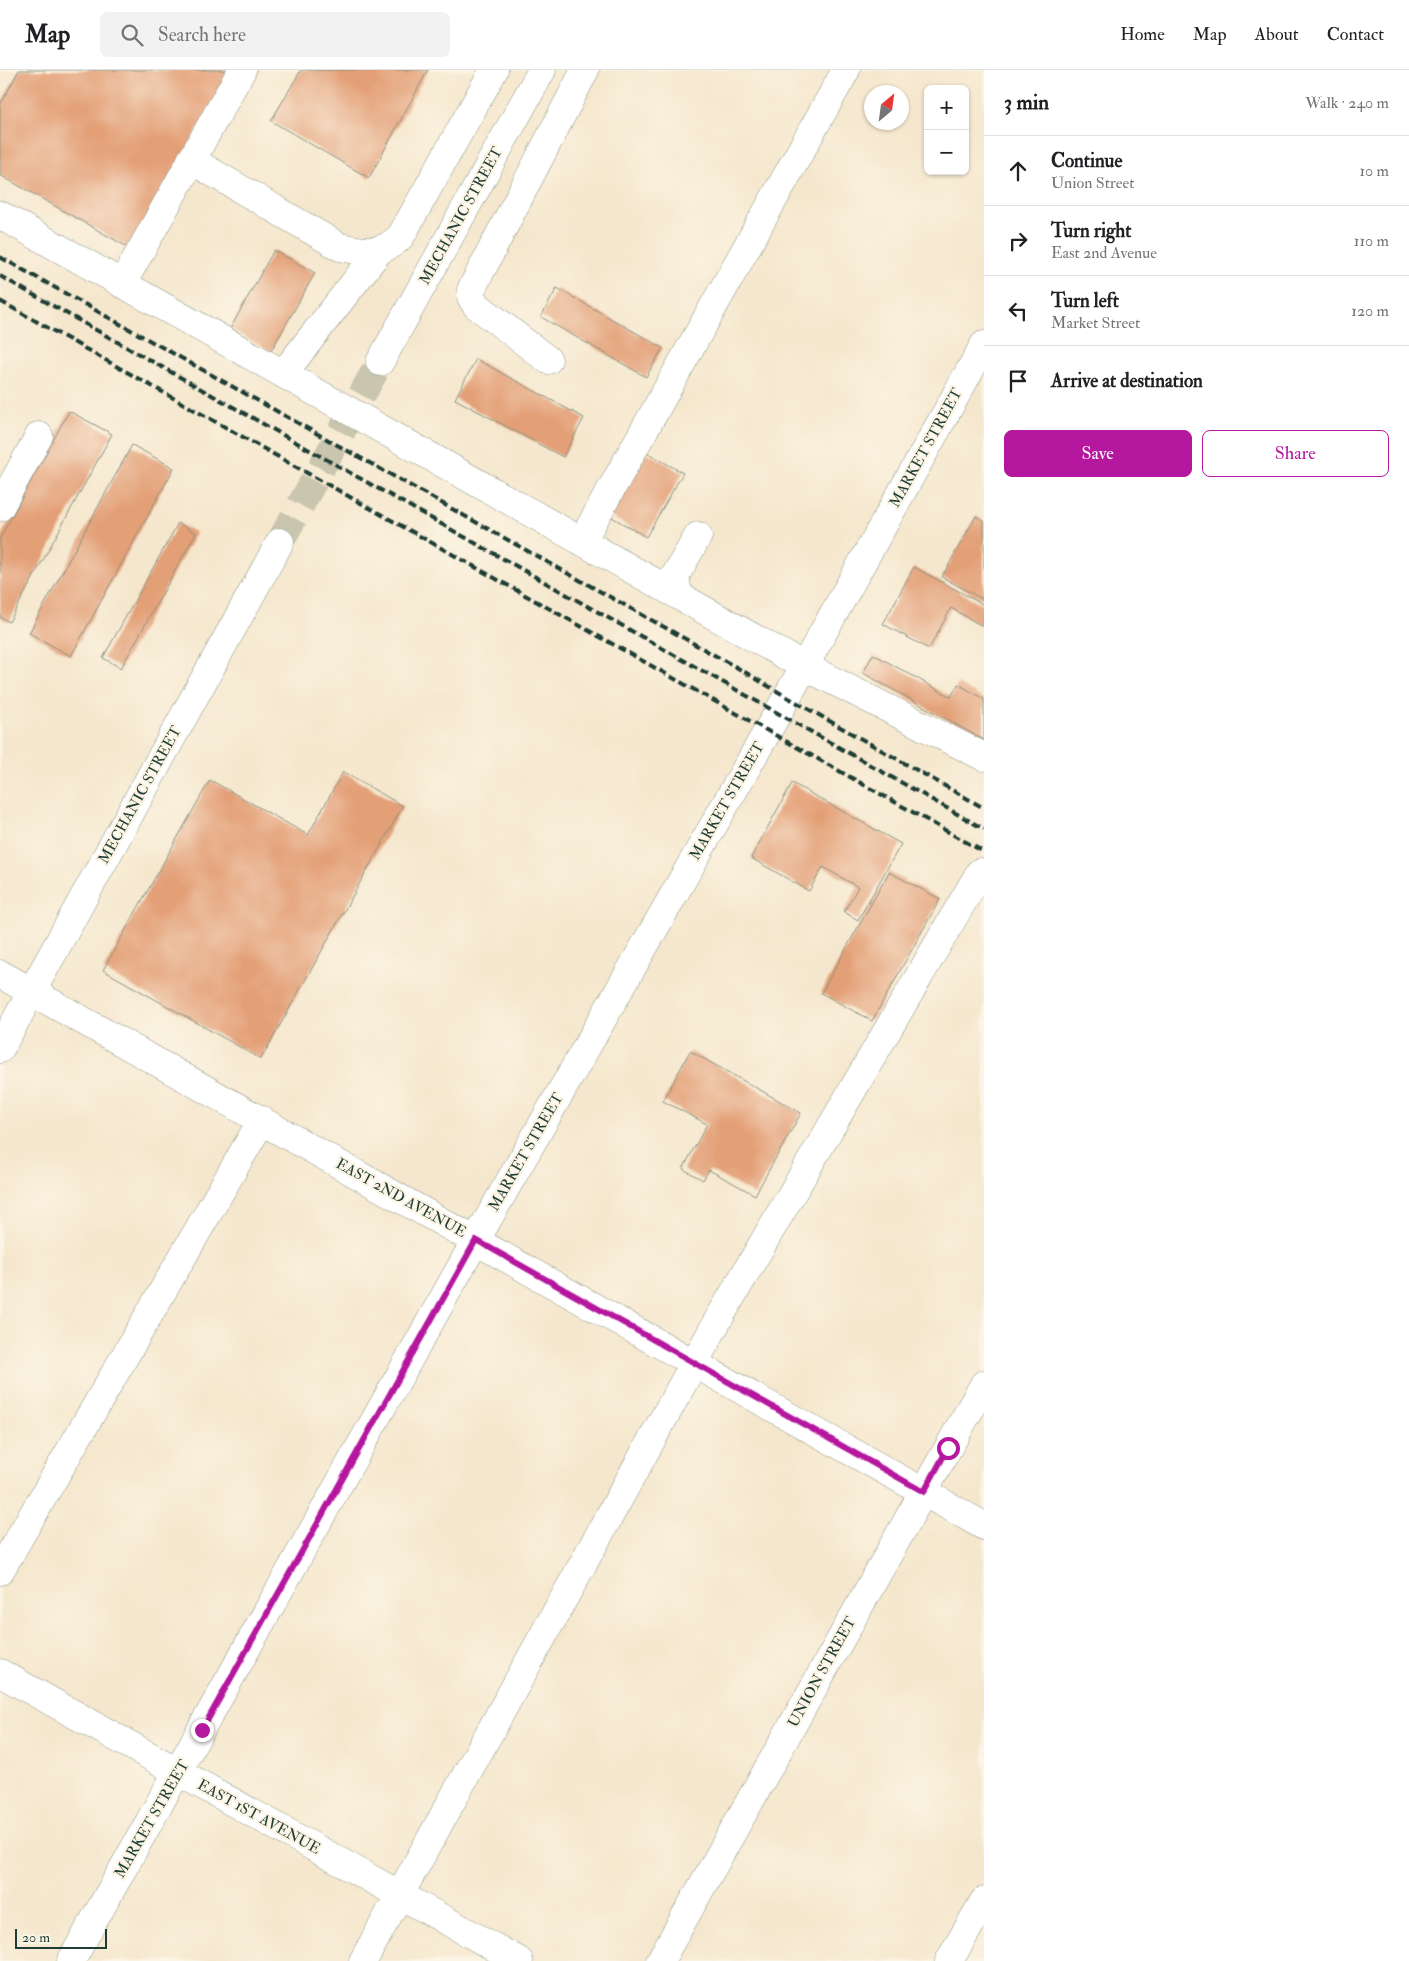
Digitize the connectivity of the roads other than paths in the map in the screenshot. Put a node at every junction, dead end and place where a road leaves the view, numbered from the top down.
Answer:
1 (242, 70) edge
2 (494, 70) edge
3 (542, 70) edge
4 (585, 70) edge
5 (846, 70) edge
6 (191, 160) junction
7 (0, 215) edge
8 (379, 251) junction
9 (122, 284) junction
10 (984, 345) edge
11 (548, 360) dead end
12 (380, 362) tunnel mouth
13 (283, 374) junction
14 (38, 436) dead end
15 (0, 506) edge
16 (698, 536) dead end
17 (280, 542) tunnel mouth
18 (582, 542) junction
19 (678, 595) junction
20 (804, 666) junction
21 (984, 757) edge
22 (984, 875) edge
23 (0, 974) edge
24 (32, 992) junction
25 (0, 1049) edge
26 (262, 1120) junction
27 (476, 1240) junction
28 (695, 1364) junction
29 (984, 1384) edge
30 (924, 1492) junction
31 (984, 1526) edge
32 (0, 1571) edge
33 (0, 1673) edge
34 (178, 1772) junction
35 (400, 1895) junction
36 (984, 1901) edge
37 (71, 1961) edge
38 (363, 1961) edge
39 (519, 1961) edge
40 (660, 1961) edge
41 (949, 1961) edge

1 - 6 street
2 - 8 street
3 - 12 street, MECHANIC STREET
4 - 11 street
5 - 18 street
6 - 8 street
6 - 9 street
7 - 9 street
8 - 13 street
9 - 13 street
10 - 20 street, MARKET STREET
13 - 18 street
14 - 15 street
16 - 19 street
17 - 24 street, MECHANIC STREET
18 - 19 street
19 - 20 street
20 - 21 street
20 - 27 street, MARKET STREET
22 - 28 street
23 - 24 street, EAST 2ND AVENUE
24 - 25 street, MECHANIC STREET
24 - 26 street, EAST 2ND AVENUE
26 - 27 street, EAST 2ND AVENUE
26 - 32 street
27 - 28 street, EAST 2ND AVENUE
27 - 34 street, MARKET STREET
28 - 30 street, EAST 2ND AVENUE
28 - 35 street
29 - 30 street, UNION STREET
30 - 31 street, EAST 2ND AVENUE
30 - 40 street, UNION STREET
33 - 34 street, EAST 1ST AVENUE
34 - 35 street, EAST 1ST AVENUE
34 - 37 street, MARKET STREET
35 - 38 street
35 - 39 street, EAST 1ST AVENUE
36 - 41 street

